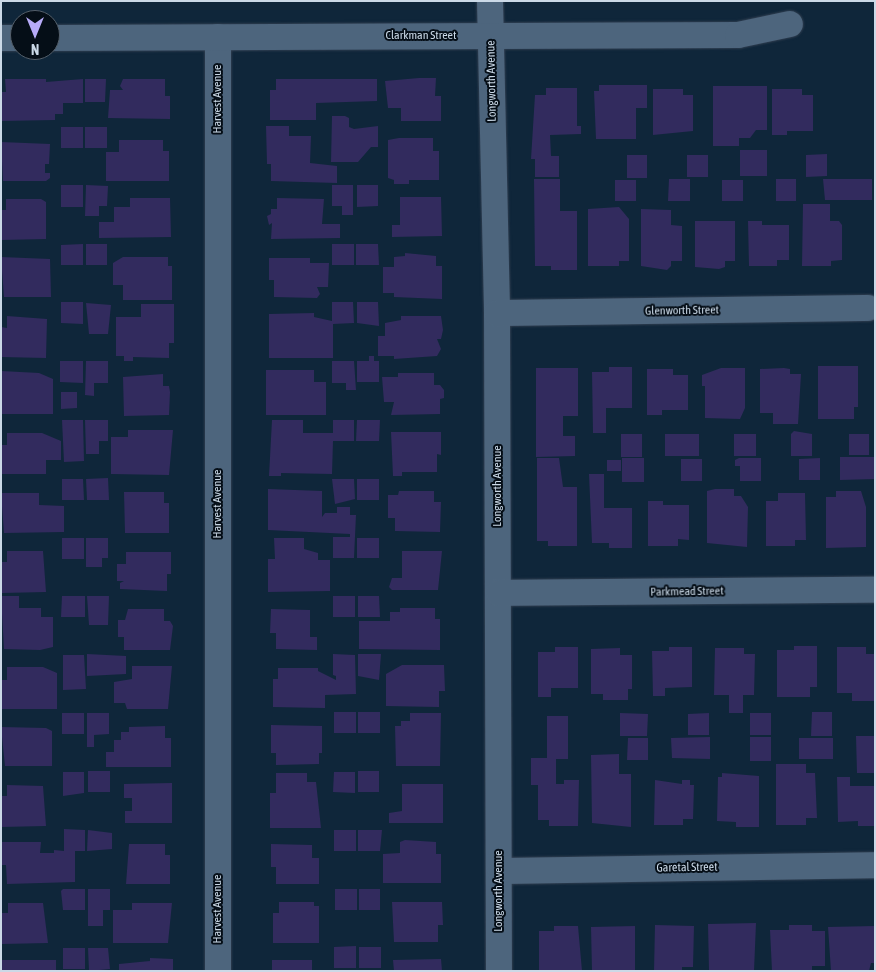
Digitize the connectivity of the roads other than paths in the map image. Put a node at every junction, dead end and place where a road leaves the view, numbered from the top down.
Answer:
1 (490, 1) edge
2 (790, 24) dead end
3 (490, 36) junction
4 (218, 37) junction
5 (60, 38) edge
6 (868, 308) dead end
7 (497, 313) junction
8 (875, 590) edge
9 (499, 593) junction
10 (875, 865) edge
11 (500, 871) junction
12 (218, 971) edge
13 (499, 971) edge

1 - 3 street, Longworth Avenue
2 - 3 street, Clarkman Street
3 - 4 street, Clarkman Street
3 - 7 street, Longworth Avenue
4 - 5 street, Clarkman Street
4 - 12 street, Harvest Avenue
6 - 7 street, Glenworth Street
7 - 9 street, Longworth Avenue
8 - 9 street, Parkmead Street
9 - 11 street, Longworth Avenue
10 - 11 street, Garetal Street
11 - 13 street, Longworth Avenue

